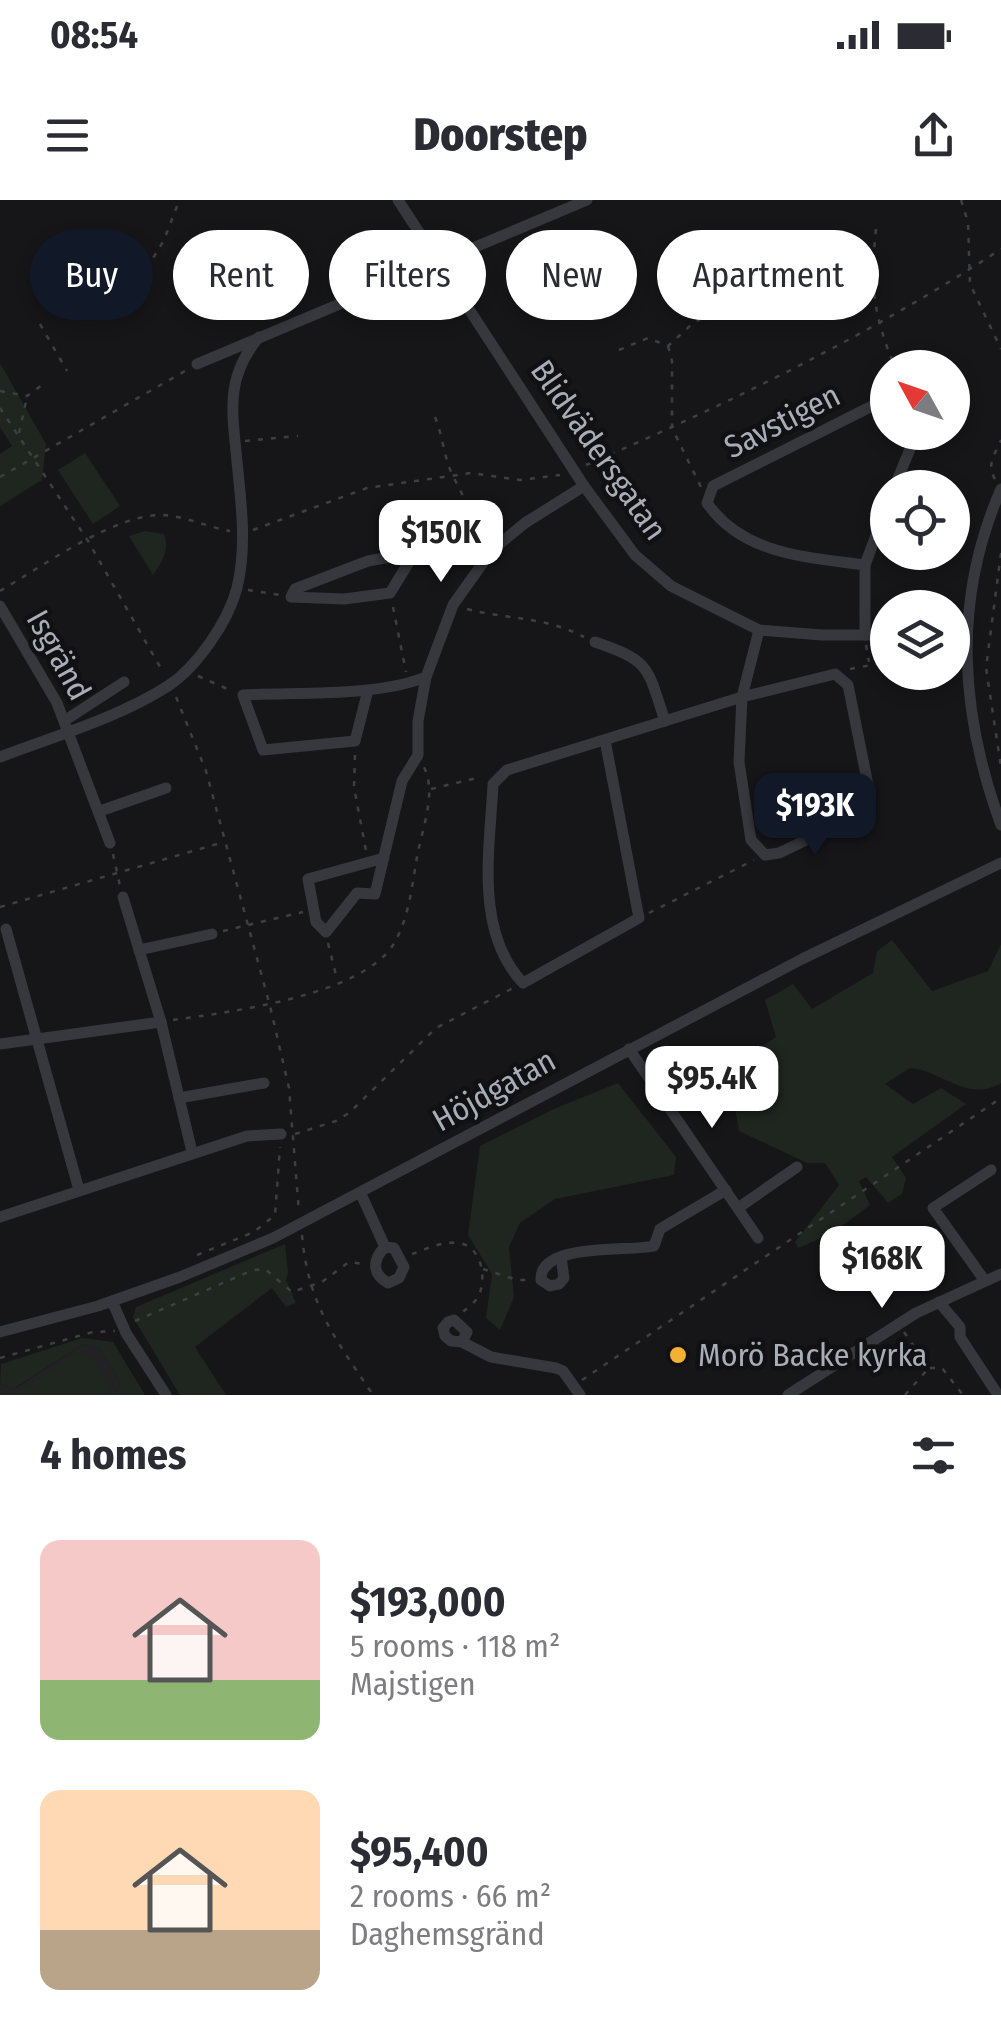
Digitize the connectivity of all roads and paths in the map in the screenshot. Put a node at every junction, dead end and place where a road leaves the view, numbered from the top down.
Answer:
1 (398, 200) edge
2 (587, 200) edge
3 (961, 200) edge
4 (180, 201) edge
5 (418, 230) edge
6 (486, 242) edge
7 (153, 258) edge
8 (329, 308) edge
9 (477, 320) edge
10 (699, 320) edge
11 (877, 320) edge
12 (40, 324) dead end
13 (259, 337) junction
14 (668, 346) junction
15 (1001, 349) edge
16 (619, 350) dead end
17 (887, 350) edge
18 (197, 364) joint
19 (67, 371) dead end
20 (46, 383) dead end
21 (0, 391) edge
22 (27, 396) junction
23 (870, 407) edge
24 (0, 408) edge
25 (435, 417) dead end
26 (18, 435) junction
27 (298, 436) dead end
28 (1001, 440) edge
29 (235, 442) junction
30 (34, 457) junction
31 (0, 477) edge
32 (1001, 485) edge
33 (584, 486) junction
34 (710, 495) junction
35 (996, 513) edge
36 (88, 541) junction
37 (466, 549) junction
38 (1001, 552) edge
39 (870, 553) edge
40 (414, 554) junction
41 (482, 563) junction
42 (865, 566) junction
43 (986, 576) dead end
44 (997, 577) junction
45 (237, 588) junction
46 (0, 591) edge
47 (970, 592) edge
48 (390, 593) junction
49 (291, 596) junction
50 (453, 605) junction
51 (0, 606) edge
52 (758, 630) junction
53 (865, 635) junction
54 (870, 635) edge
55 (595, 642) joint
56 (869, 664) joint
57 (186, 670) junction
58 (835, 674) junction
59 (426, 677) junction
60 (124, 682) dead end
61 (409, 684) junction
62 (170, 685) junction
63 (368, 690) junction
64 (966, 690) edge
65 (243, 695) junction
66 (742, 697) junction
67 (666, 721) junction
68 (66, 726) junction
69 (355, 740) junction
70 (605, 740) junction
71 (0, 757) edge
72 (1001, 764) edge
73 (492, 784) junction
74 (166, 788) dead end
75 (430, 789) dead end
76 (100, 812) junction
77 (1001, 825) edge
78 (227, 841) junction
79 (110, 843) joint
80 (765, 855) junction
81 (384, 858) junction
82 (368, 862) junction
83 (1001, 863) edge
84 (122, 897) joint
85 (0, 906) edge
86 (314, 910) junction
87 (639, 918) junction
88 (250, 925) junction
89 (6, 929) dead end
90 (326, 932) junction
91 (212, 934) joint
92 (139, 950) junction
93 (338, 982) dead end
94 (524, 983) junction
95 (161, 1022) junction
96 (39, 1039) junction
97 (0, 1044) edge
98 (629, 1048) junction
99 (264, 1083) dead end
100 (179, 1098) junction
101 (1001, 1098) edge
102 (281, 1134) junction
103 (295, 1134) junction
104 (192, 1152) junction
105 (797, 1167) dead end
106 (991, 1170) dead end
107 (79, 1190) junction
108 (726, 1190) junction
109 (361, 1194) junction
110 (738, 1208) junction
111 (299, 1214) dead end
112 (0, 1217) edge
113 (302, 1233) dead end
114 (758, 1238) dead end
115 (384, 1247) junction
116 (197, 1255) dead end
117 (561, 1257) junction
118 (402, 1258) junction
119 (375, 1267) junction
120 (482, 1268) junction
121 (1001, 1274) edge
122 (542, 1280) junction
123 (985, 1280) junction
124 (310, 1288) junction
125 (112, 1301) junction
126 (939, 1302) junction
127 (454, 1320) joint
128 (899, 1324) junction
129 (124, 1328) junction
130 (0, 1332) edge
131 (0, 1358) edge
132 (929, 1368) junction
133 (577, 1390) edge
134 (371, 1394) edge
135 (790, 1394) edge
136 (166, 1395) edge
137 (905, 1395) edge
138 (963, 1395) edge
139 (998, 1395) edge

1 - 5 street, Blidvädersgatan
2 - 6 street
3 - 15 path
4 - 7 path
8 - 13 street
9 - 33 street, Blidvädersgatan
10 - 14 path
11 - 17 path
12 - 19 path
13 - 18 street
13 - 29 street
14 - 16 path
14 - 34 path
18 - 30 path
20 - 22 path
21 - 22 path
22 - 26 path
23 - 34 street, Savstigen
24 - 26 path
25 - 37 path
26 - 30 path
27 - 29 path
28 - 32 path
29 - 45 street
30 - 31 path
30 - 36 path
32 - 35 street
33 - 41 street
33 - 52 street, Blidvädersgatan
34 - 42 street, Savstigen
35 - 47 street
36 - 46 path
36 - 62 path
37 - 40 street
37 - 41 street
38 - 44 path
39 - 42 street
40 - 48 street
40 - 49 street
41 - 50 street
42 - 53 street
43 - 44 path
44 - 72 path
45 - 49 path
45 - 57 street
48 - 49 street
48 - 61 path
50 - 55 path
50 - 59 street
51 - 68 street, Isgränd
52 - 53 street, Blidvädersgatan
52 - 66 street
53 - 54 street, Blidvädersgatan
53 - 56 path
55 - 67 street
56 - 58 path
57 - 62 street
57 - 65 path
58 - 66 street
58 - 80 street
59 - 61 street
59 - 81 street
60 - 68 street
61 - 63 street
62 - 68 street
62 - 78 path
63 - 65 street
63 - 69 street
64 - 77 street
65 - 69 street
66 - 67 street
66 - 80 street
67 - 70 street
68 - 71 street, Isgränd
68 - 76 street, Isgränd
69 - 82 path
70 - 73 street
70 - 87 street
73 - 75 path
73 - 94 street
74 - 76 street
76 - 79 street, Isgränd
78 - 85 path
78 - 88 path
79 - 84 path
80 - 87 path
81 - 82 street
81 - 90 street
82 - 86 street
83 - 98 street, Höjdgatan
84 - 92 street
86 - 88 path
86 - 90 street
87 - 94 street
88 - 91 path
88 - 103 path
89 - 96 street
90 - 93 path
91 - 92 street
92 - 95 street
94 - 103 path
95 - 96 street
95 - 100 street
96 - 97 street
96 - 107 street
98 - 108 street
98 - 109 street, Höjdgatan
99 - 100 street
100 - 104 street
101 - 133 path
102 - 103 path
102 - 104 street
102 - 116 path
103 - 111 path
104 - 107 street
105 - 110 street
106 - 123 street
107 - 112 street
108 - 110 street
108 - 117 street
109 - 115 street
109 - 125 street, Höjdgatan
110 - 114 street
113 - 124 path
115 - 118 street
115 - 119 street
117 - 122 street
117 - 122 street
118 - 119 street
118 - 120 path
119 - 124 path
120 - 122 path
120 - 127 path
121 - 123 street
123 - 126 street
124 - 129 path
124 - 134 path
125 - 129 street
125 - 130 street, Höjdgatan
126 - 128 street
126 - 139 street
127 - 133 street
128 - 132 path
128 - 135 street
129 - 131 path
129 - 136 street
132 - 137 path
132 - 138 path

